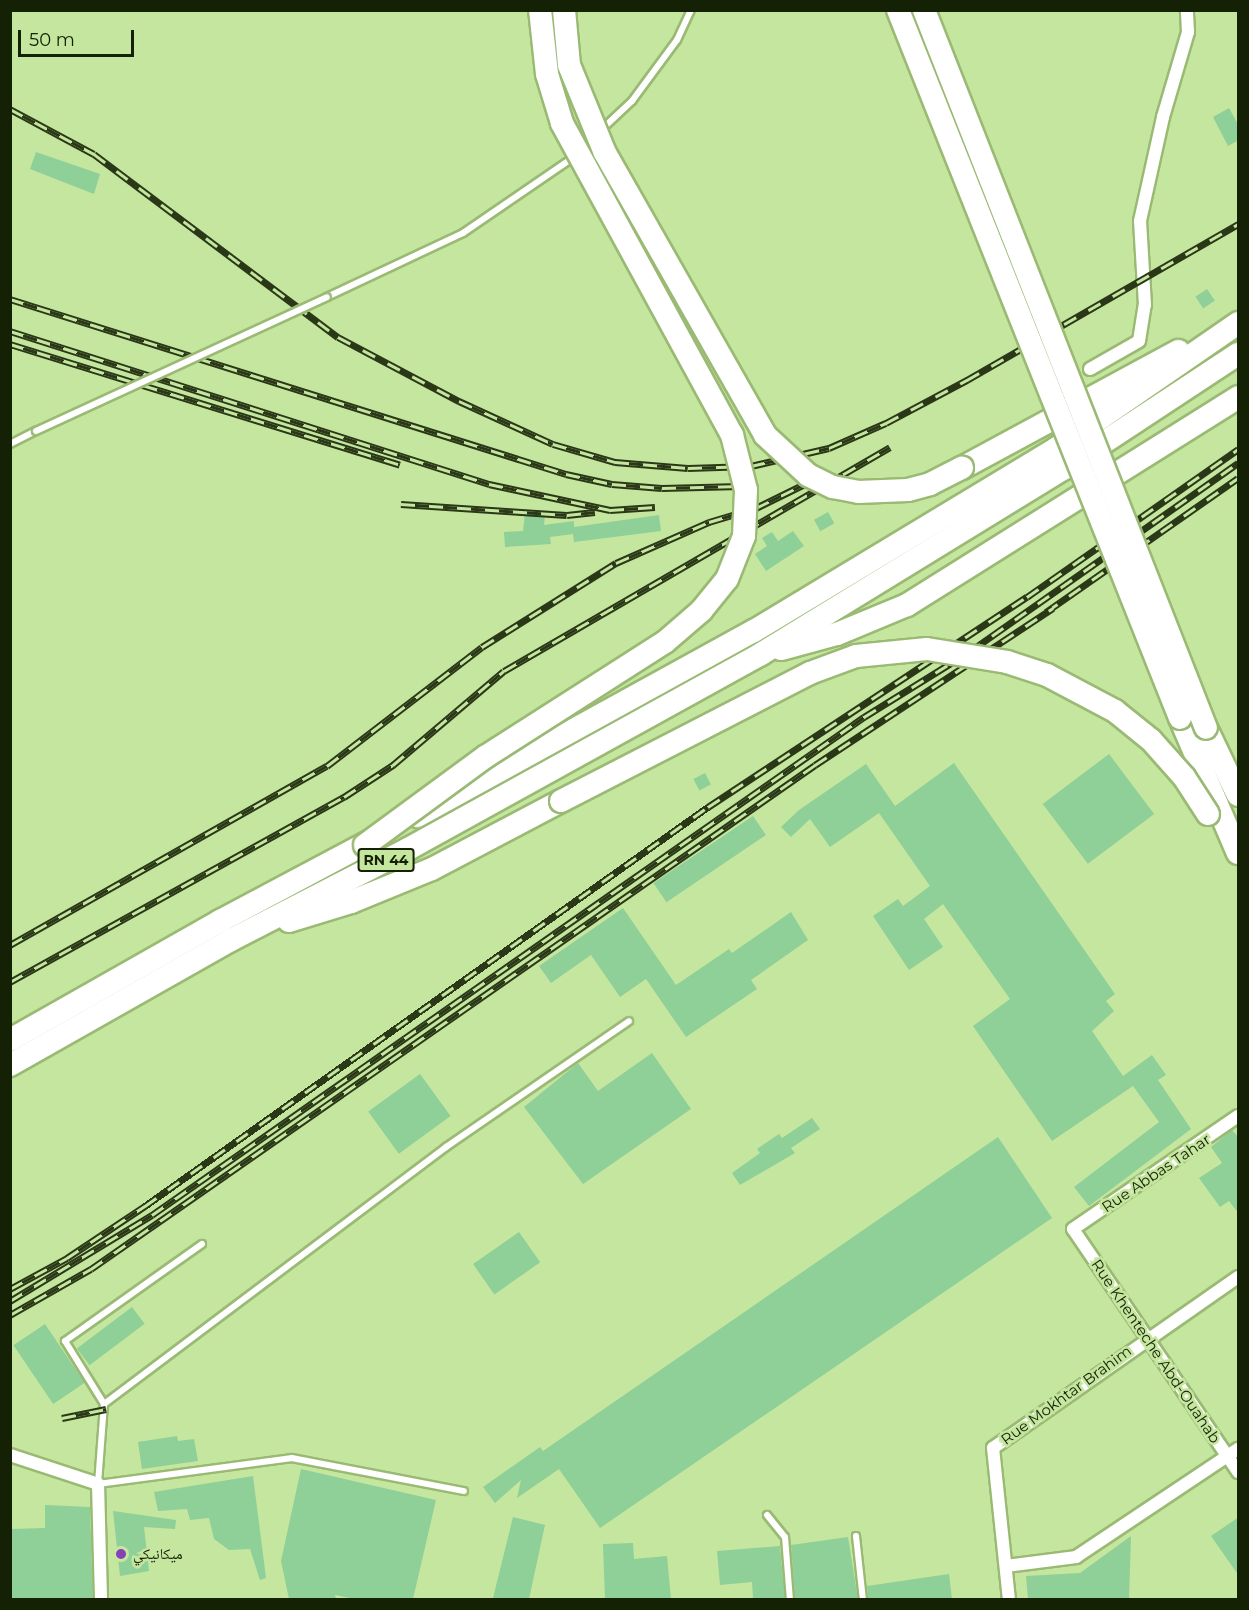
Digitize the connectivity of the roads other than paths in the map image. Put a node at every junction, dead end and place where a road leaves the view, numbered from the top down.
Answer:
1 (540, 10) edge
2 (564, 10) edge
3 (691, 10) edge
4 (898, 10) edge
5 (924, 10) edge
6 (1187, 10) edge
7 (1239, 322) edge
8 (1239, 354) edge
9 (1090, 369) dead end
10 (1239, 397) edge
11 (10, 444) edge
12 (762, 654) junction
13 (1206, 728) junction
14 (1239, 756) edge
15 (1239, 795) edge
16 (1213, 811) junction
17 (365, 845) junction
18 (1239, 853) edge
19 (1239, 861) edge
20 (231, 940) junction
21 (629, 1021) dead end
22 (10, 1041) edge
23 (10, 1065) edge
24 (1239, 1116) edge
25 (1073, 1229) joint
26 (202, 1244) dead end
27 (1239, 1277) edge
28 (1147, 1338) junction
29 (104, 1404) junction
30 (1233, 1453) edge
31 (10, 1455) edge
32 (1239, 1472) edge
33 (98, 1484) junction
34 (464, 1491) dead end
35 (767, 1515) dead end
36 (856, 1536) dead end
37 (1006, 1566) junction
38 (101, 1599) edge
39 (790, 1599) edge
40 (863, 1599) edge
41 (1009, 1599) edge

1 - 17 highway, bridge
2 - 7 highway, bridge
3 - 11 lane, bridge
4 - 16 highway, bridge
5 - 13 highway, bridge
6 - 9 street
7 - 17 highway
8 - 12 highway
10 - 12 highway
12 - 20 highway, RN 44
13 - 14 highway
13 - 15 highway
16 - 18 highway
16 - 19 highway
16 - 20 highway, bridge
17 - 22 highway
20 - 23 highway, RN 44
21 - 29 lane
24 - 25 street, Rue Abbas Tahar
25 - 28 street, Rue Khenteche Abd-Ouahab
26 - 29 lane
27 - 28 street
28 - 30 street, Rue Khenteche Abd-Ouahab
28 - 37 street, Rue Mokhtar Brahim
29 - 33 lane
30 - 32 street, Rue Khenteche Abd-Ouahab
30 - 37 street
31 - 33 street
33 - 34 lane
33 - 38 street
35 - 39 lane
36 - 40 lane
37 - 41 street, Rue Mokhtar Brahim

